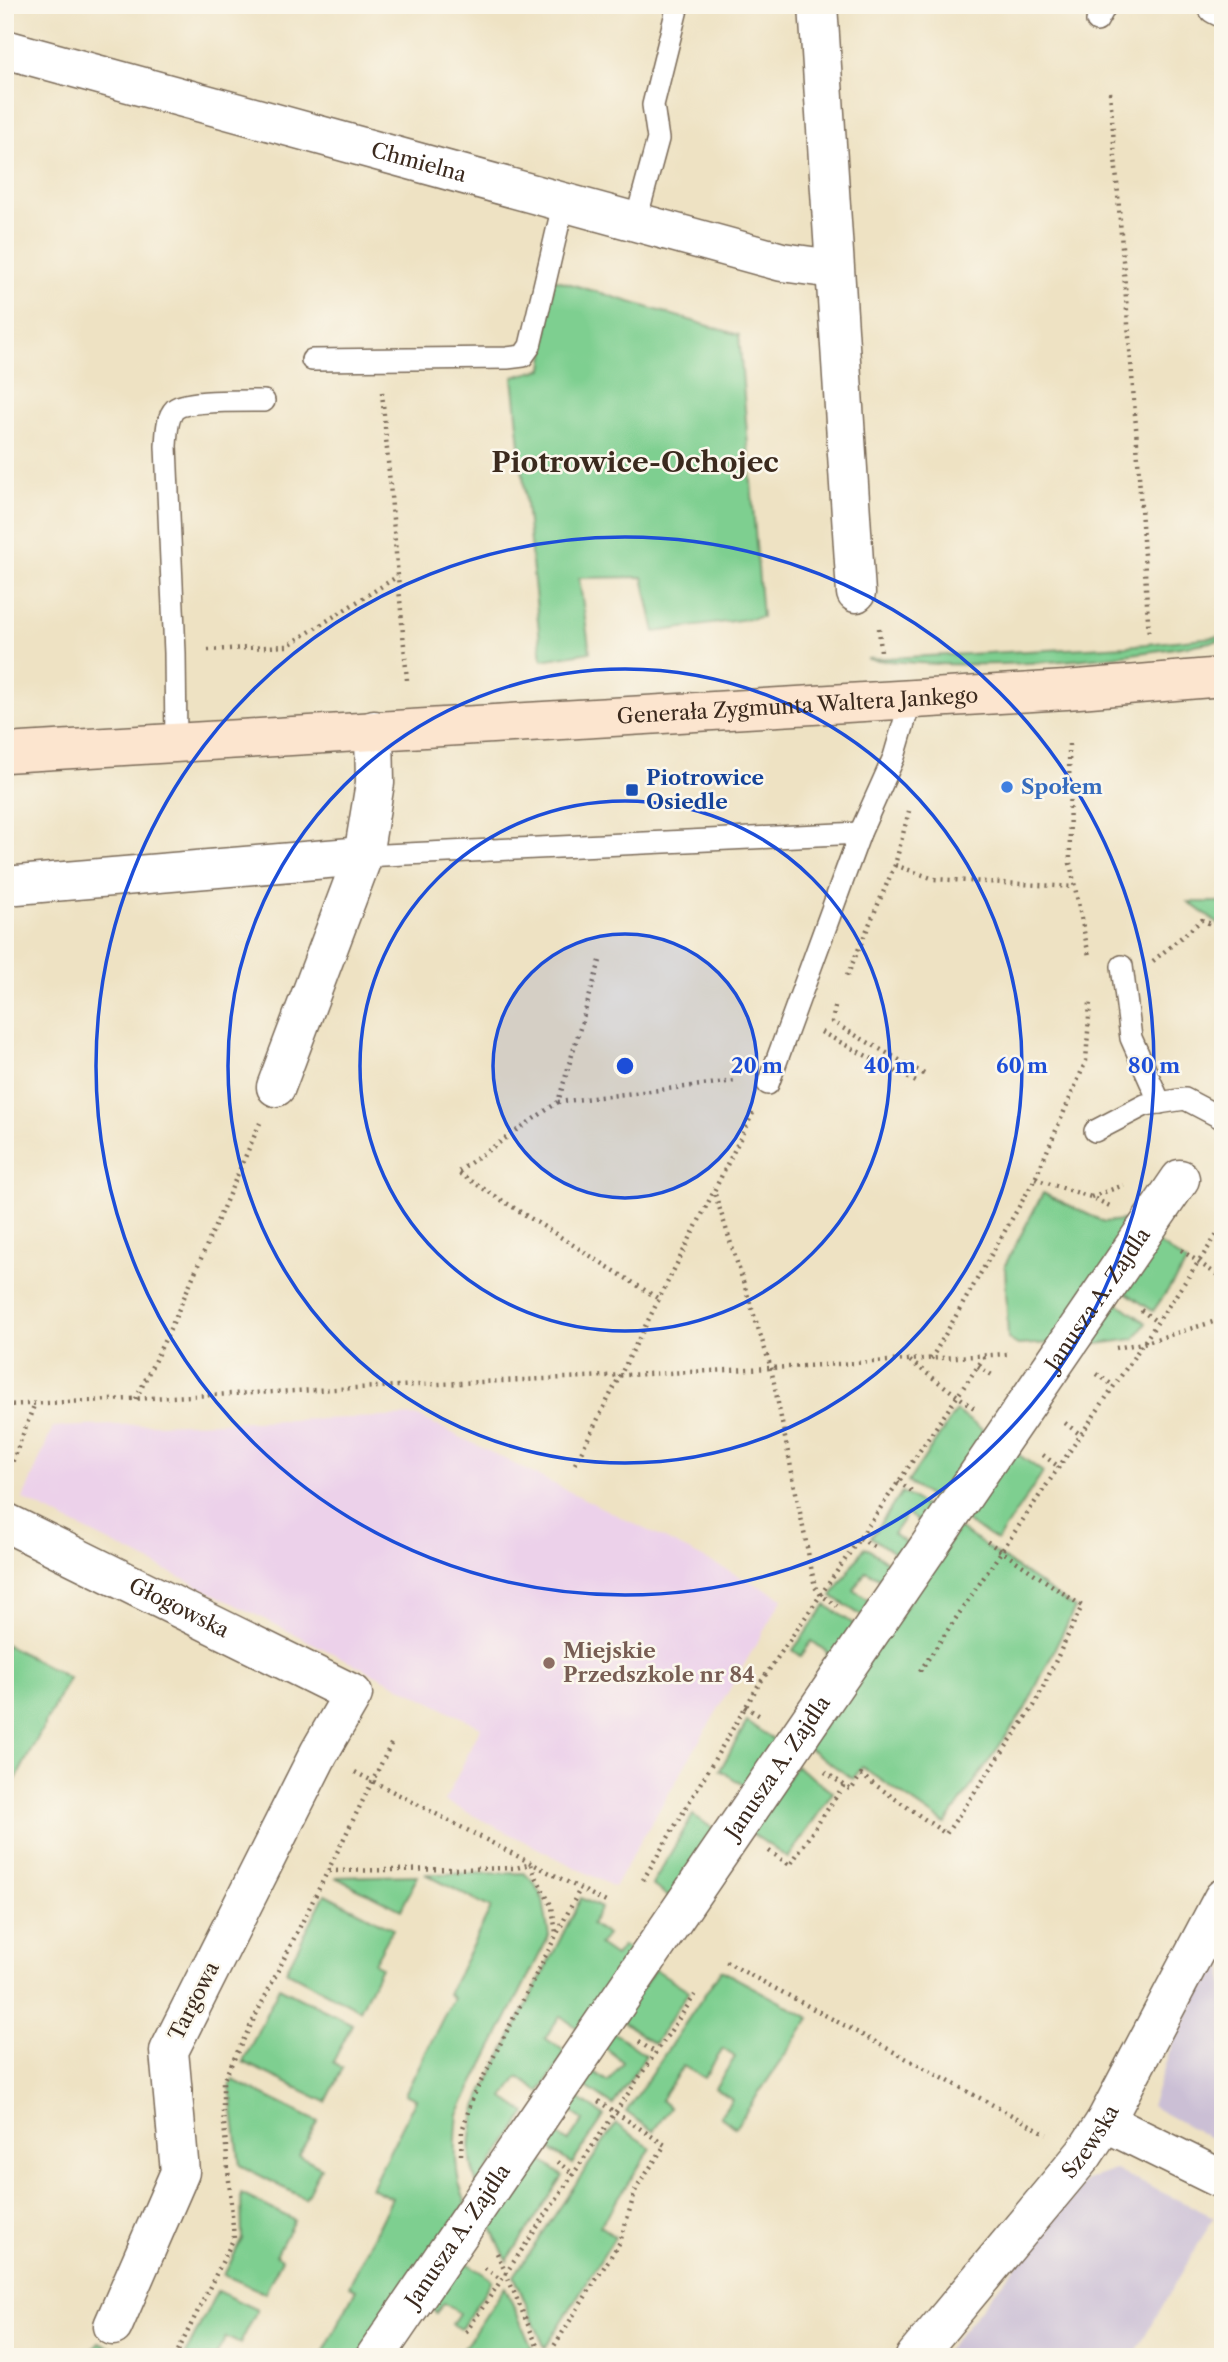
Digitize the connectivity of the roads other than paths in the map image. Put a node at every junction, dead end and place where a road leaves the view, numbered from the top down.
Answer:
1 (678, 5) edge
2 (818, 5) edge
3 (1217, 5) edge
4 (1223, 8) edge
5 (5, 49) edge
6 (564, 201) junction
7 (636, 220) junction
8 (833, 270) junction
9 (312, 360) dead end
10 (264, 401) dead end
11 (856, 593) dead end
12 (1223, 677) edge
13 (911, 699) junction
14 (374, 730) junction
15 (176, 743) junction
16 (5, 753) edge
17 (860, 833) junction
18 (363, 856) junction
19 (5, 886) edge
20 (1122, 966) road end
21 (769, 1080) road end
22 (276, 1087) road end
23 (1160, 1103) junction
24 (1223, 1119) edge
25 (1095, 1131) dead end
26 (1180, 1179) dead end
27 (5, 1522) edge
28 (353, 1694) joint
29 (1223, 1898) edge
30 (1105, 2122) junction
31 (1223, 2180) edge
32 (113, 2326) dead end
33 (375, 2357) edge
34 (915, 2357) edge

1 - 7 lane
2 - 8 street
3 - 4 street
5 - 6 street, Chmielna
6 - 7 street, Chmielna
6 - 9 lane
7 - 8 street, Chmielna
8 - 11 street
10 - 15 lane
12 - 13 street, Generała Zygmunta Waltera Jankego
13 - 14 street, Generała Zygmunta Waltera Jankego
13 - 17 lane
14 - 15 street, Generała Zygmunta Waltera Jankego
14 - 18 street
15 - 16 street, Generała Zygmunta Waltera Jankego
17 - 18 lane
17 - 21 lane
18 - 19 street
18 - 22 street
20 - 23 lane
23 - 24 lane
23 - 25 lane
26 - 33 street, Janusza A. Zajdla
27 - 28 street, Głogowska
28 - 32 street, Targowa
29 - 30 street, Szewska
30 - 31 street
30 - 34 street, Szewska

